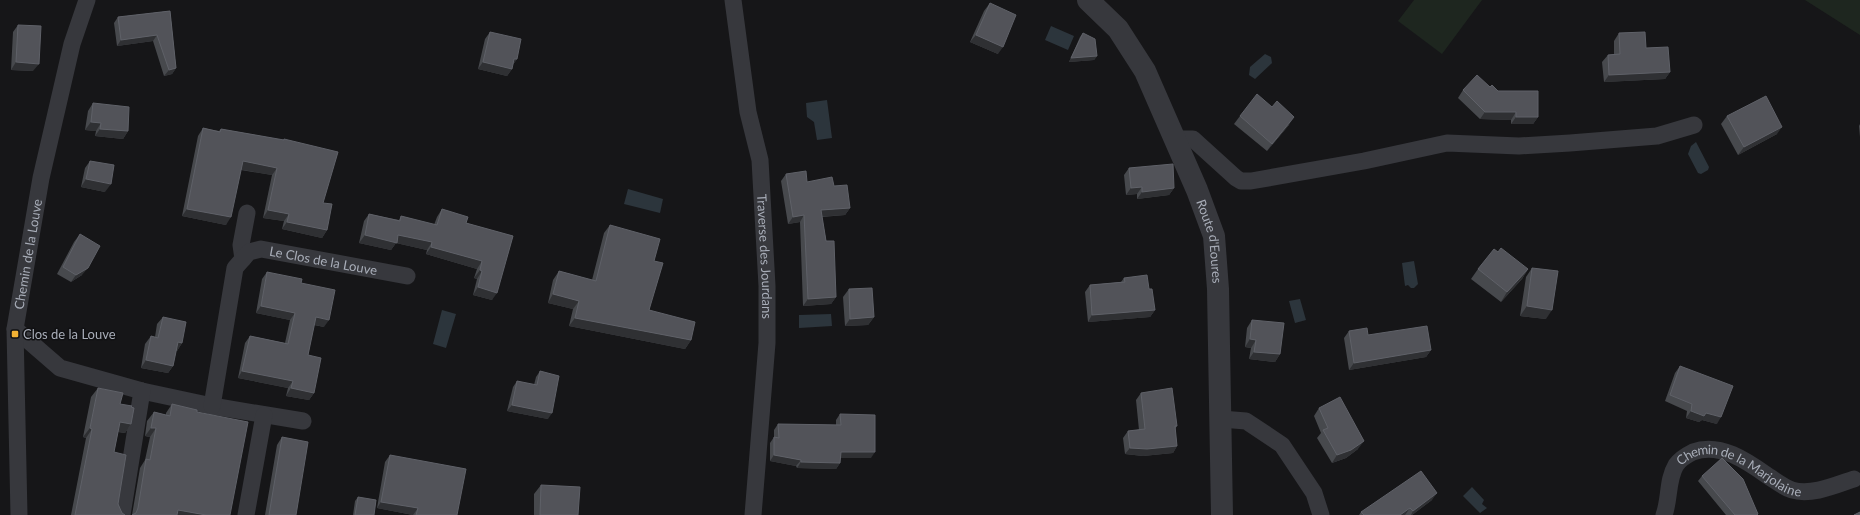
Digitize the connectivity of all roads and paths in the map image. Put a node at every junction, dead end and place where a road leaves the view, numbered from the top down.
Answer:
1 (87, 0) edge
2 (733, 0) edge
3 (1088, 0) edge
4 (1694, 125) dead end
5 (1175, 139) junction
6 (247, 213) dead end
7 (243, 259) junction
8 (407, 276) dead end
9 (15, 329) junction
10 (142, 391) junction
11 (212, 406) junction
12 (264, 415) junction
13 (1221, 420) junction
14 (303, 421) dead end
15 (1854, 479) dead end
16 (19, 515) edge
17 (122, 515) edge
18 (246, 515) edge
19 (753, 515) edge
20 (1222, 515) edge
21 (1321, 515) edge
22 (1664, 515) edge

1 - 9 street, Chemin de la Louve
2 - 19 street, Traverse des Jourdans
3 - 5 street, Route d'Eoures
4 - 5 street
5 - 13 street, Route d'Eoures
6 - 7 street
7 - 8 street, Le Clos de la Louve
7 - 11 street
9 - 10 street
9 - 16 street, Chemin de la Louve
10 - 11 street
10 - 17 street
11 - 12 street
12 - 14 street
12 - 18 street
13 - 20 street, Route d'Eoures
13 - 21 street
15 - 22 street, Chemin de la Marjolaine

